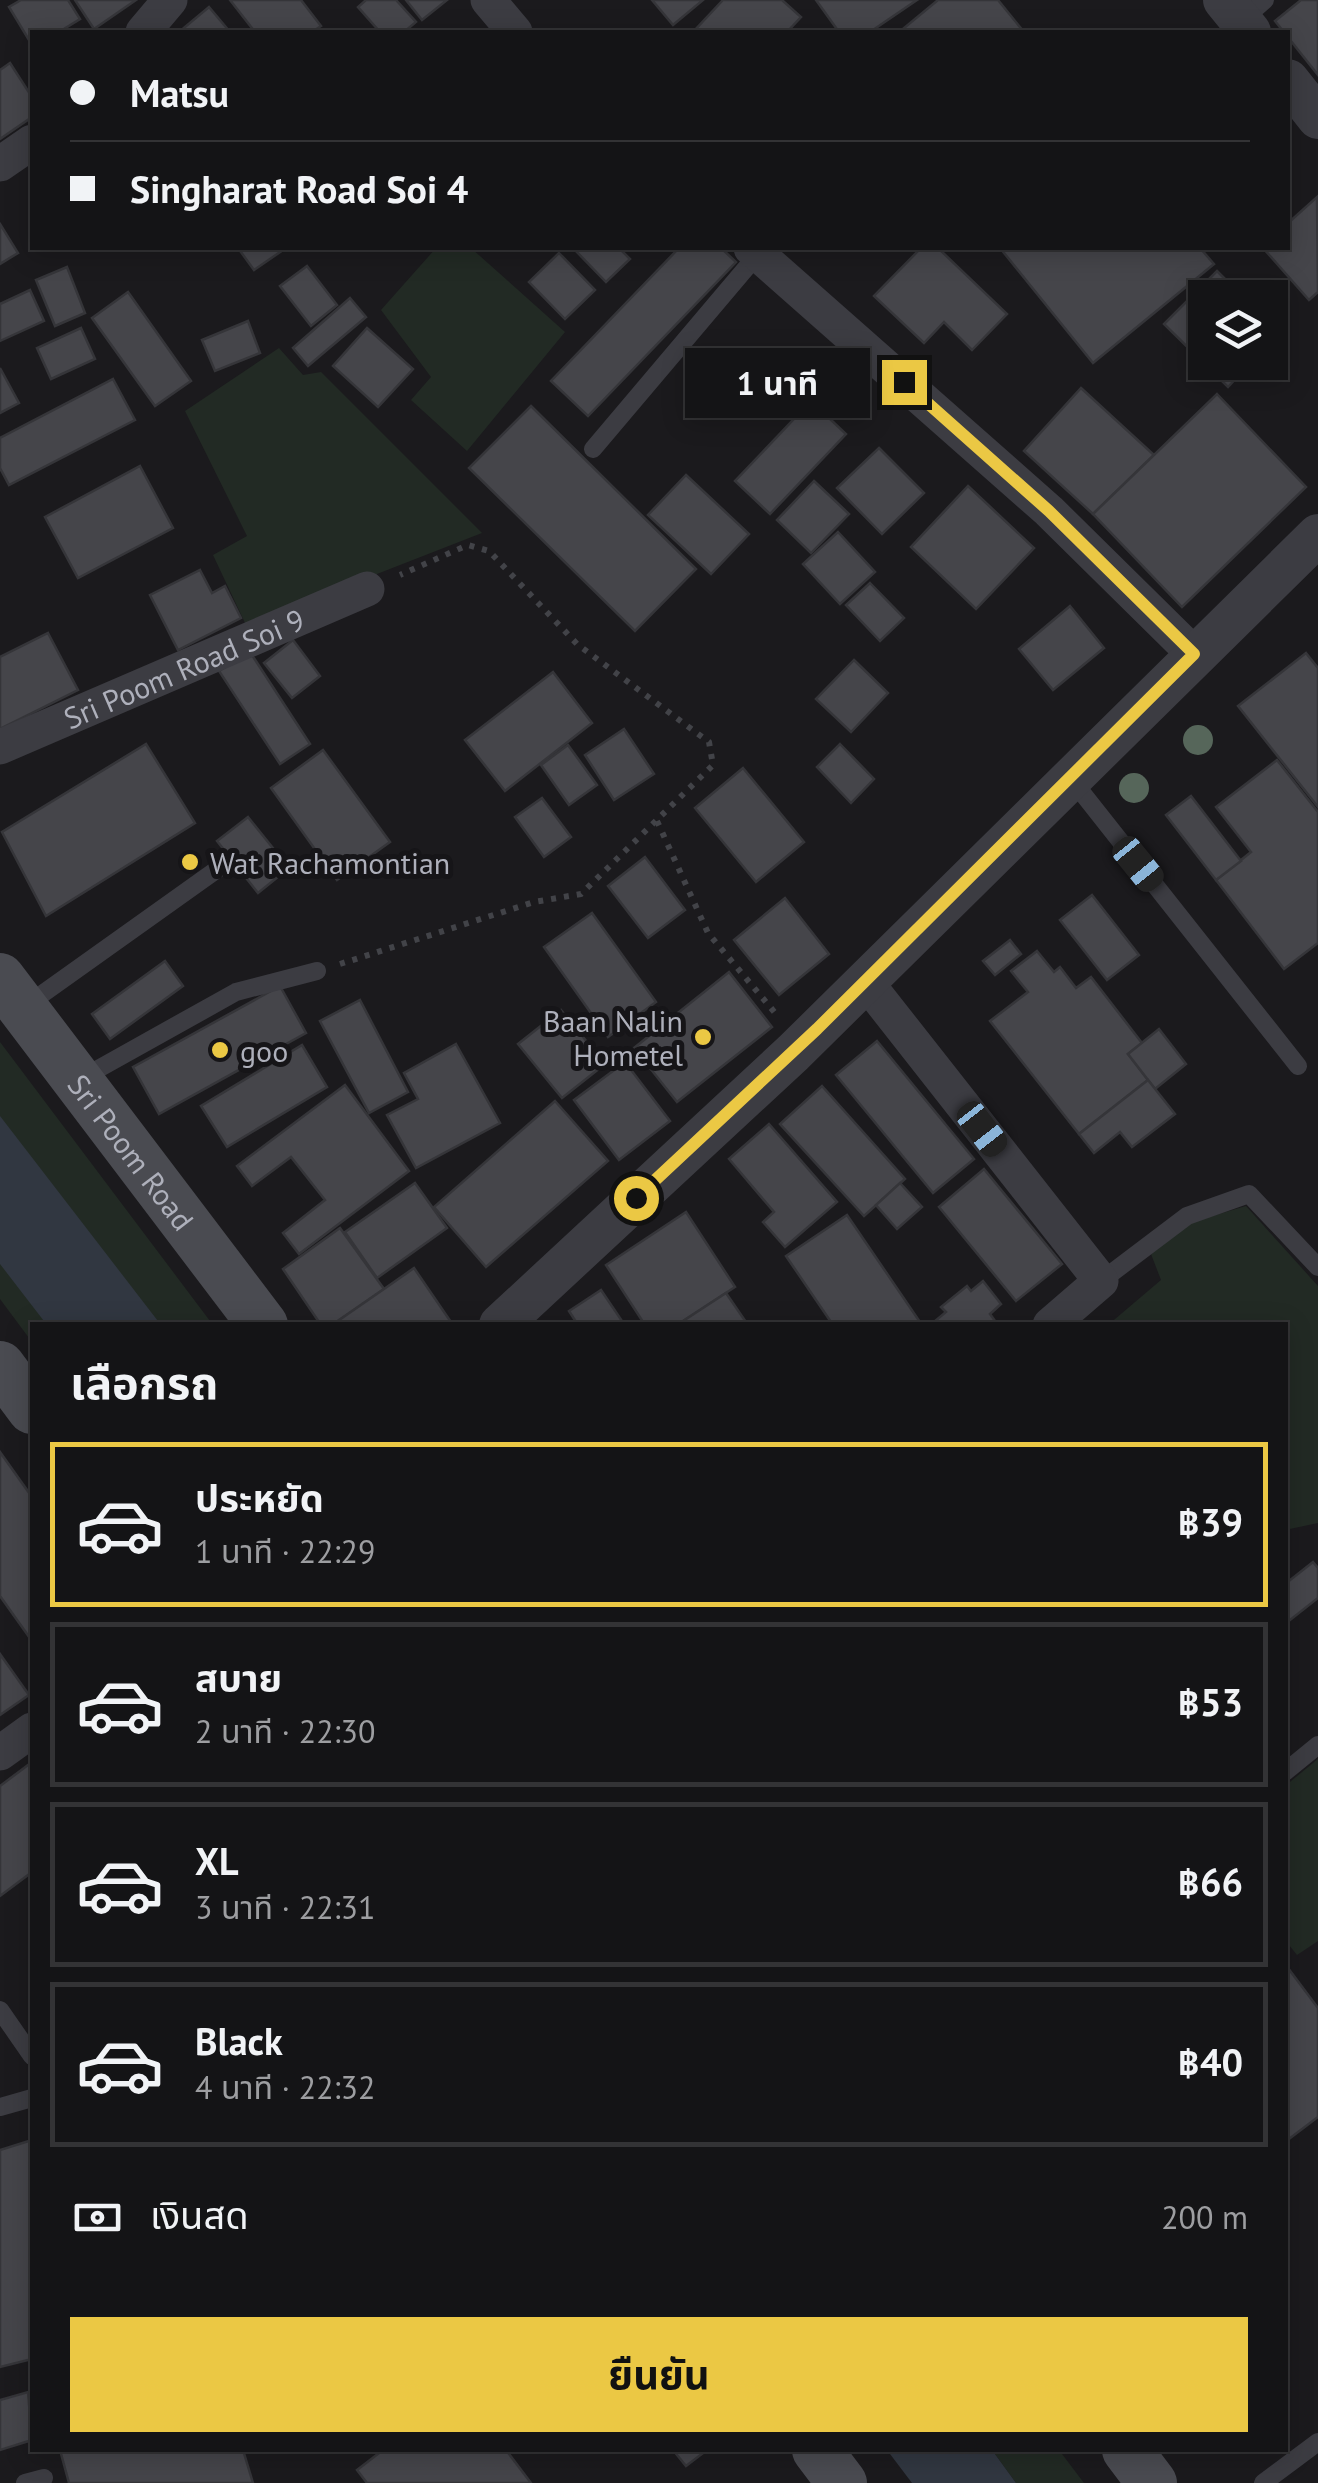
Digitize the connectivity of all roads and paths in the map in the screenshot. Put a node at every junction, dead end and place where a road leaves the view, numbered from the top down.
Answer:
1 (170, 0) edge
2 (488, 0) edge
3 (145, 30) edge
4 (512, 30) edge
5 (1290, 83) edge
6 (1318, 118) edge
7 (30, 143) edge
8 (0, 164) edge
9 (754, 251) edge
10 (592, 449) dead end
11 (1318, 535) edge
12 (367, 589) joint
13 (1194, 654) junction
14 (0, 747) edge
15 (1070, 778) junction
16 (657, 821) junction
17 (220, 868) dead end
18 (317, 971) joint
19 (866, 982) junction
20 (12, 992) edge
21 (793, 1052) junction
22 (1298, 1066) dead end
23 (77, 1080) junction
24 (1318, 1267) edge
25 (1101, 1281) junction
26 (261, 1322) edge
27 (503, 1322) edge
28 (1053, 1322) edge
29 (0, 1366) edge
30 (30, 1406) edge
31 (30, 1731) edge
32 (1318, 1745) edge
33 (0, 1753) edge
34 (1288, 1770) edge
35 (0, 2010) edge
36 (30, 2053) edge
37 (30, 2099) edge
38 (0, 2107) edge
39 (1318, 2442) edge
40 (819, 2452) edge
41 (1128, 2452) edge
42 (44, 2478) dead end
43 (25, 2483) edge
44 (842, 2483) edge
45 (1152, 2483) edge
46 (1263, 2483) edge

1 - 3 street
2 - 4 street
5 - 6 street
7 - 8 street
9 - 10 lane
9 - 13 street
11 - 13 street
12 - 14 street, Sri Poom Road Soi 9
12 - 16 path
13 - 15 street
15 - 19 street
15 - 22 lane
16 - 18 path
16 - 21 path
17 - 20 lane
18 - 23 lane
19 - 21 street
19 - 25 street
20 - 23 main road, Sri Poom Road
21 - 27 street
23 - 26 main road, Sri Poom Road
24 - 25 lane
25 - 28 street
29 - 30 main road
31 - 33 street
32 - 34 lane
35 - 36 lane
37 - 38 lane
39 - 46 lane
40 - 44 main road
41 - 45 main road
42 - 43 lane

